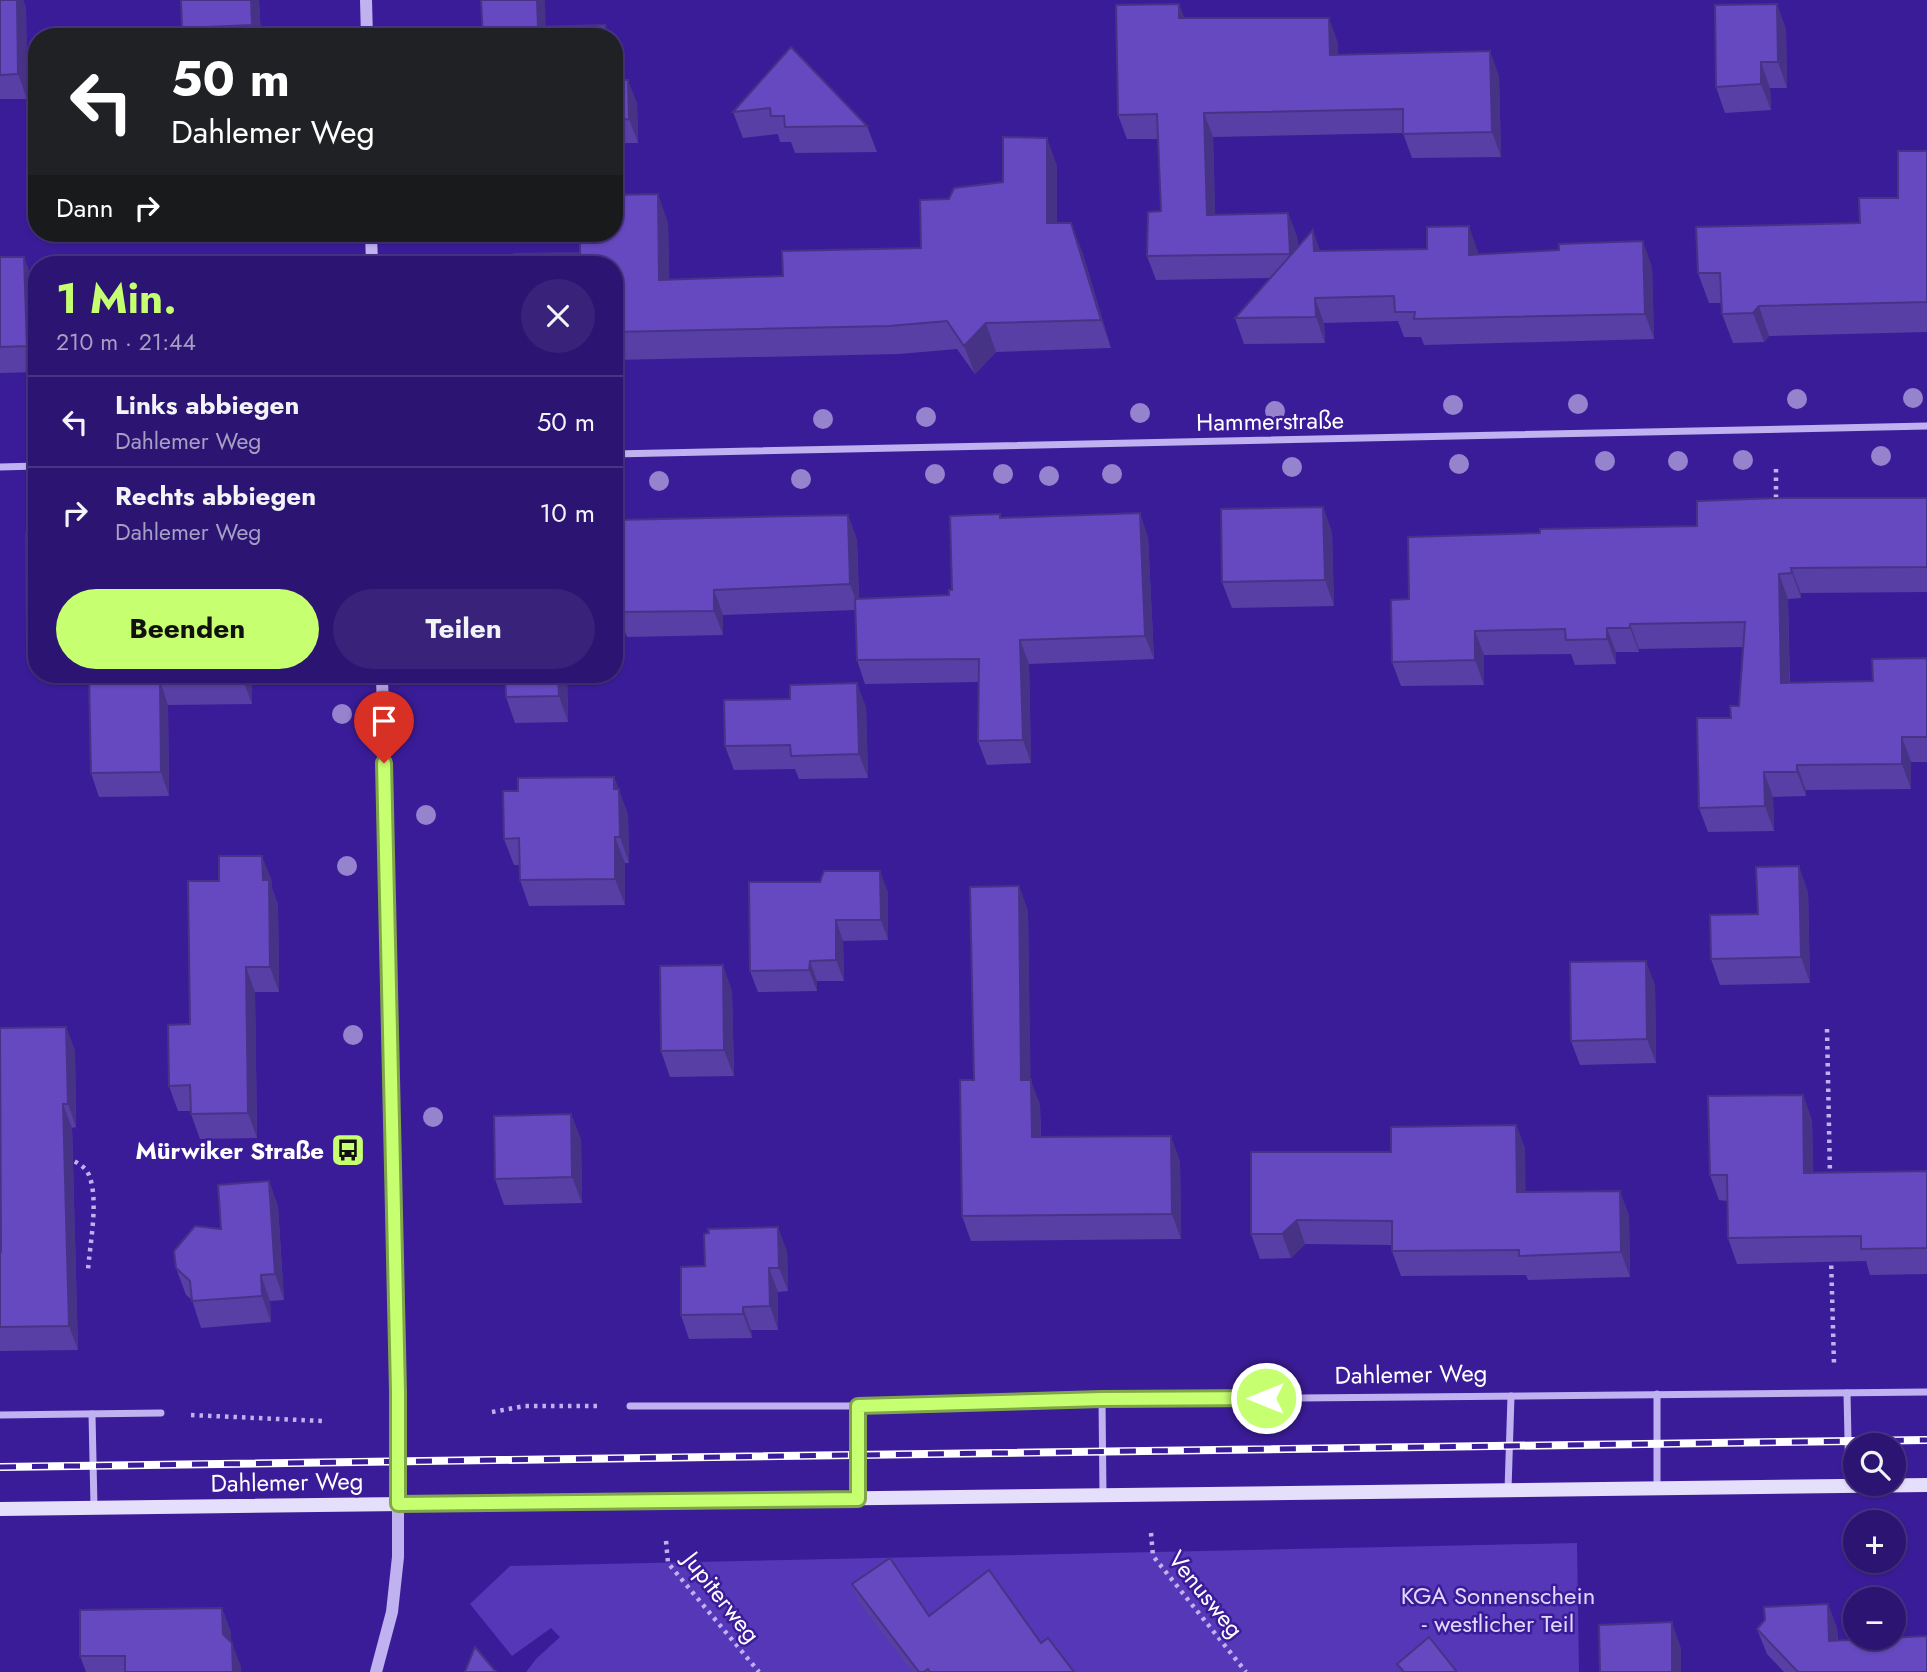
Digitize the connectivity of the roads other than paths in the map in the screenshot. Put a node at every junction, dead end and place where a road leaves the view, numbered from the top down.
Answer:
1 (366, 0) edge
2 (367, 28) edge
3 (1927, 426) edge
4 (623, 454) edge
5 (28, 466) edge
6 (0, 467) edge
7 (382, 683) edge
8 (1927, 1392) edge
9 (1847, 1393) junction
10 (1657, 1394) junction
11 (1511, 1396) junction
12 (1102, 1399) junction
13 (630, 1406) road end
14 (858, 1406) junction
15 (161, 1413) road end
16 (92, 1414) junction
17 (0, 1415) edge
18 (1848, 1433) edge
19 (1906, 1485) edge
20 (1927, 1485) edge
21 (1843, 1486) edge
22 (1657, 1488) junction
23 (1508, 1490) junction
24 (1103, 1495) junction
25 (858, 1499) junction
26 (398, 1504) junction
27 (94, 1507) junction
28 (0, 1509) edge
29 (376, 1672) edge

1 - 2 street
3 - 4 street, Hammerstraße
5 - 6 street
7 - 26 street
8 - 9 street, Dahlemer Weg
9 - 10 street, Dahlemer Weg
9 - 18 street
10 - 11 street, Dahlemer Weg
10 - 22 street
11 - 12 street, Dahlemer Weg
11 - 23 street, Dahlemer Weg
12 - 14 street, Dahlemer Weg
12 - 24 street
13 - 14 street, Dahlemer Weg
14 - 25 street
15 - 16 street
16 - 17 street
16 - 27 street
19 - 20 main road, Dahlemer Weg
21 - 22 main road, Dahlemer Weg
22 - 23 main road, Dahlemer Weg
23 - 24 main road, Dahlemer Weg
24 - 25 main road, Dahlemer Weg
25 - 26 main road, Dahlemer Weg
26 - 27 main road, Dahlemer Weg
26 - 29 street
27 - 28 main road, Dahlemer Weg

